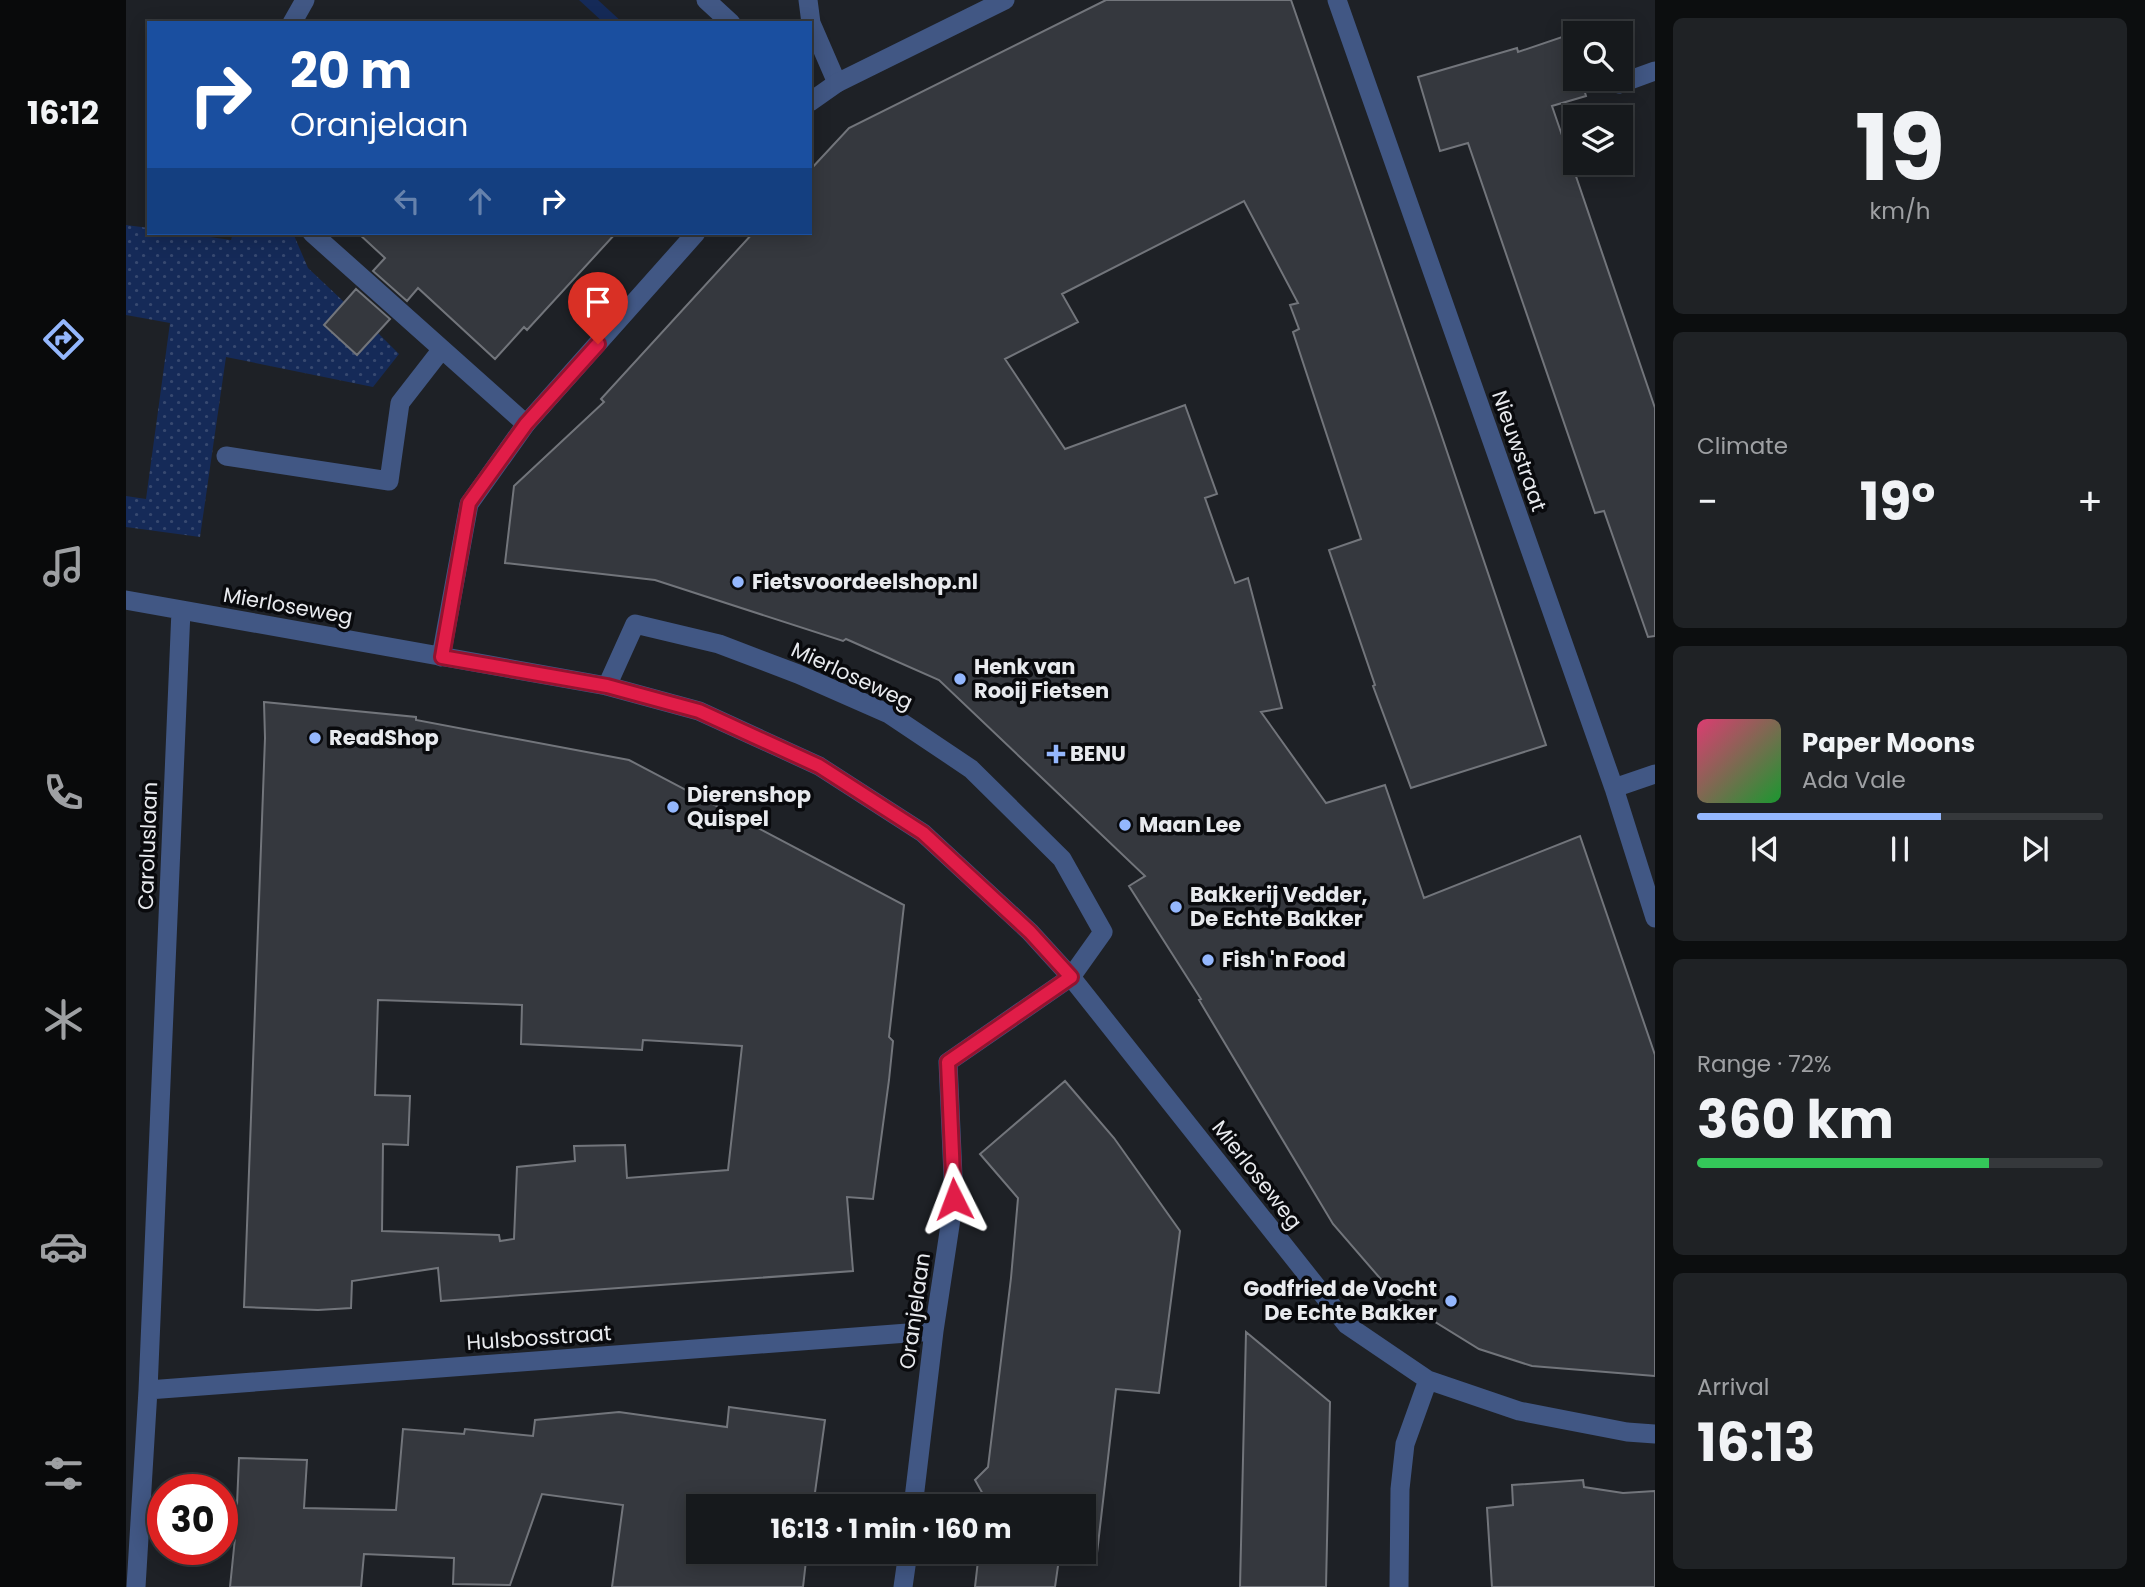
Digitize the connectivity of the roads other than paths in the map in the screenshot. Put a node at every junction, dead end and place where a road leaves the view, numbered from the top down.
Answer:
1 (305, 0) edge
2 (706, 0) edge
3 (808, 0) edge
4 (1005, 0) edge
5 (1337, 0) edge
6 (293, 21) edge
7 (729, 21) edge
8 (811, 21) edge
9 (812, 25) edge
10 (1655, 71) edge
11 (1633, 79) edge
12 (837, 83) junction
13 (812, 97) edge
14 (314, 235) edge
15 (694, 235) edge
16 (442, 349) junction
17 (526, 424) junction
18 (226, 456) dead end
19 (126, 600) edge
20 (181, 610) junction
21 (442, 657) junction
22 (607, 686) junction
23 (1655, 775) edge
24 (1614, 789) junction
25 (1655, 918) edge
26 (1071, 977) junction
27 (934, 1331) junction
28 (1428, 1380) junction
29 (148, 1390) junction
30 (1655, 1434) edge
31 (915, 1494) edge
32 (906, 1564) edge
33 (136, 1587) edge
34 (903, 1587) edge
35 (1399, 1587) edge

1 - 6 street
2 - 7 street
3 - 8 street
4 - 12 street
5 - 24 street, Nieuwstraat
9 - 12 street
10 - 11 street
12 - 13 street
14 - 16 street
15 - 17 street
16 - 17 street
16 - 18 street
17 - 21 street
19 - 20 street, Mierloseweg
20 - 21 street, Mierloseweg
20 - 29 street, Caroluslaan
21 - 22 street, Mierloseweg
22 - 26 street, Mierloseweg
22 - 26 street, Mierloseweg
23 - 24 street
24 - 25 street, Nieuwstraat
26 - 27 street, Oranjelaan
26 - 28 street, Mierloseweg
27 - 29 street, Hulsbosstraat
27 - 31 street, Oranjelaan
28 - 30 street, Mierloseweg
28 - 35 street
29 - 33 street, Caroluslaan
32 - 34 street

